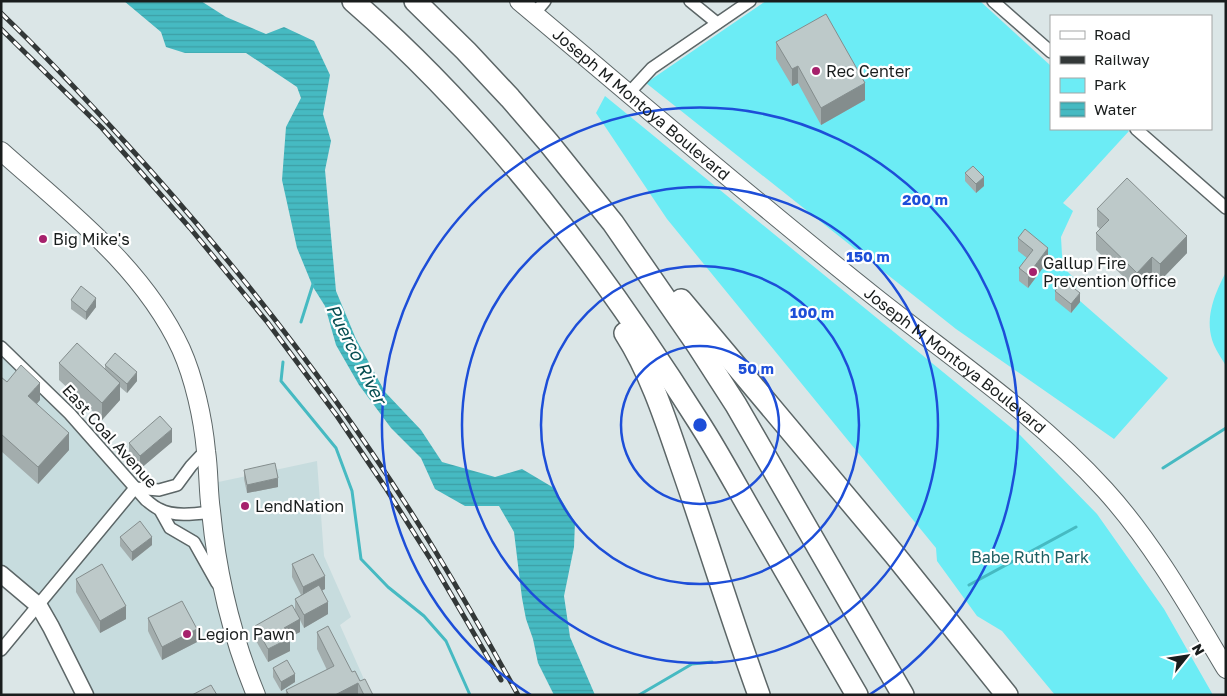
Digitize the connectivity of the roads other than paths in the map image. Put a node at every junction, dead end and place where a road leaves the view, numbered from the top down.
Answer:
1 (354, 1) edge
2 (415, 1) edge
3 (519, 1) edge
4 (690, 1) edge
5 (750, 1) edge
6 (993, 1) edge
7 (540, 8) edge
8 (717, 24) junction
9 (1050, 51) edge
10 (628, 94) junction
11 (1137, 130) edge
12 (548, 142) junction
13 (1, 151) edge
14 (530, 186) junction
15 (1226, 208) edge
16 (1, 347) edge
17 (206, 450) junction
18 (135, 488) junction
19 (160, 510) junction
20 (211, 512) junction
21 (1, 574) edge
22 (226, 599) junction
23 (39, 606) junction
24 (1, 650) edge
25 (1226, 669) edge
26 (85, 695) edge
27 (256, 695) edge
28 (759, 695) edge
29 (857, 695) edge
30 (903, 695) edge
31 (1007, 695) edge

1 - 14 highway
2 - 12 highway
3 - 7 main road, Joseph M Montoya Boulevard
4 - 8 street
5 - 8 street
6 - 9 street
7 - 10 main road, Joseph M Montoya Boulevard
8 - 10 street
10 - 25 main road, Joseph M Montoya Boulevard
11 - 15 street
12 - 30 highway
12 - 31 highway
13 - 17 main road
14 - 28 highway
14 - 29 highway
16 - 18 street, East Coal Avenue
17 - 18 street
17 - 20 main road
18 - 19 street, East Coal Avenue
18 - 23 street
19 - 20 street, East Coal Avenue
19 - 22 street
20 - 22 main road
21 - 23 main road
22 - 27 main road
23 - 24 street
23 - 26 main road

